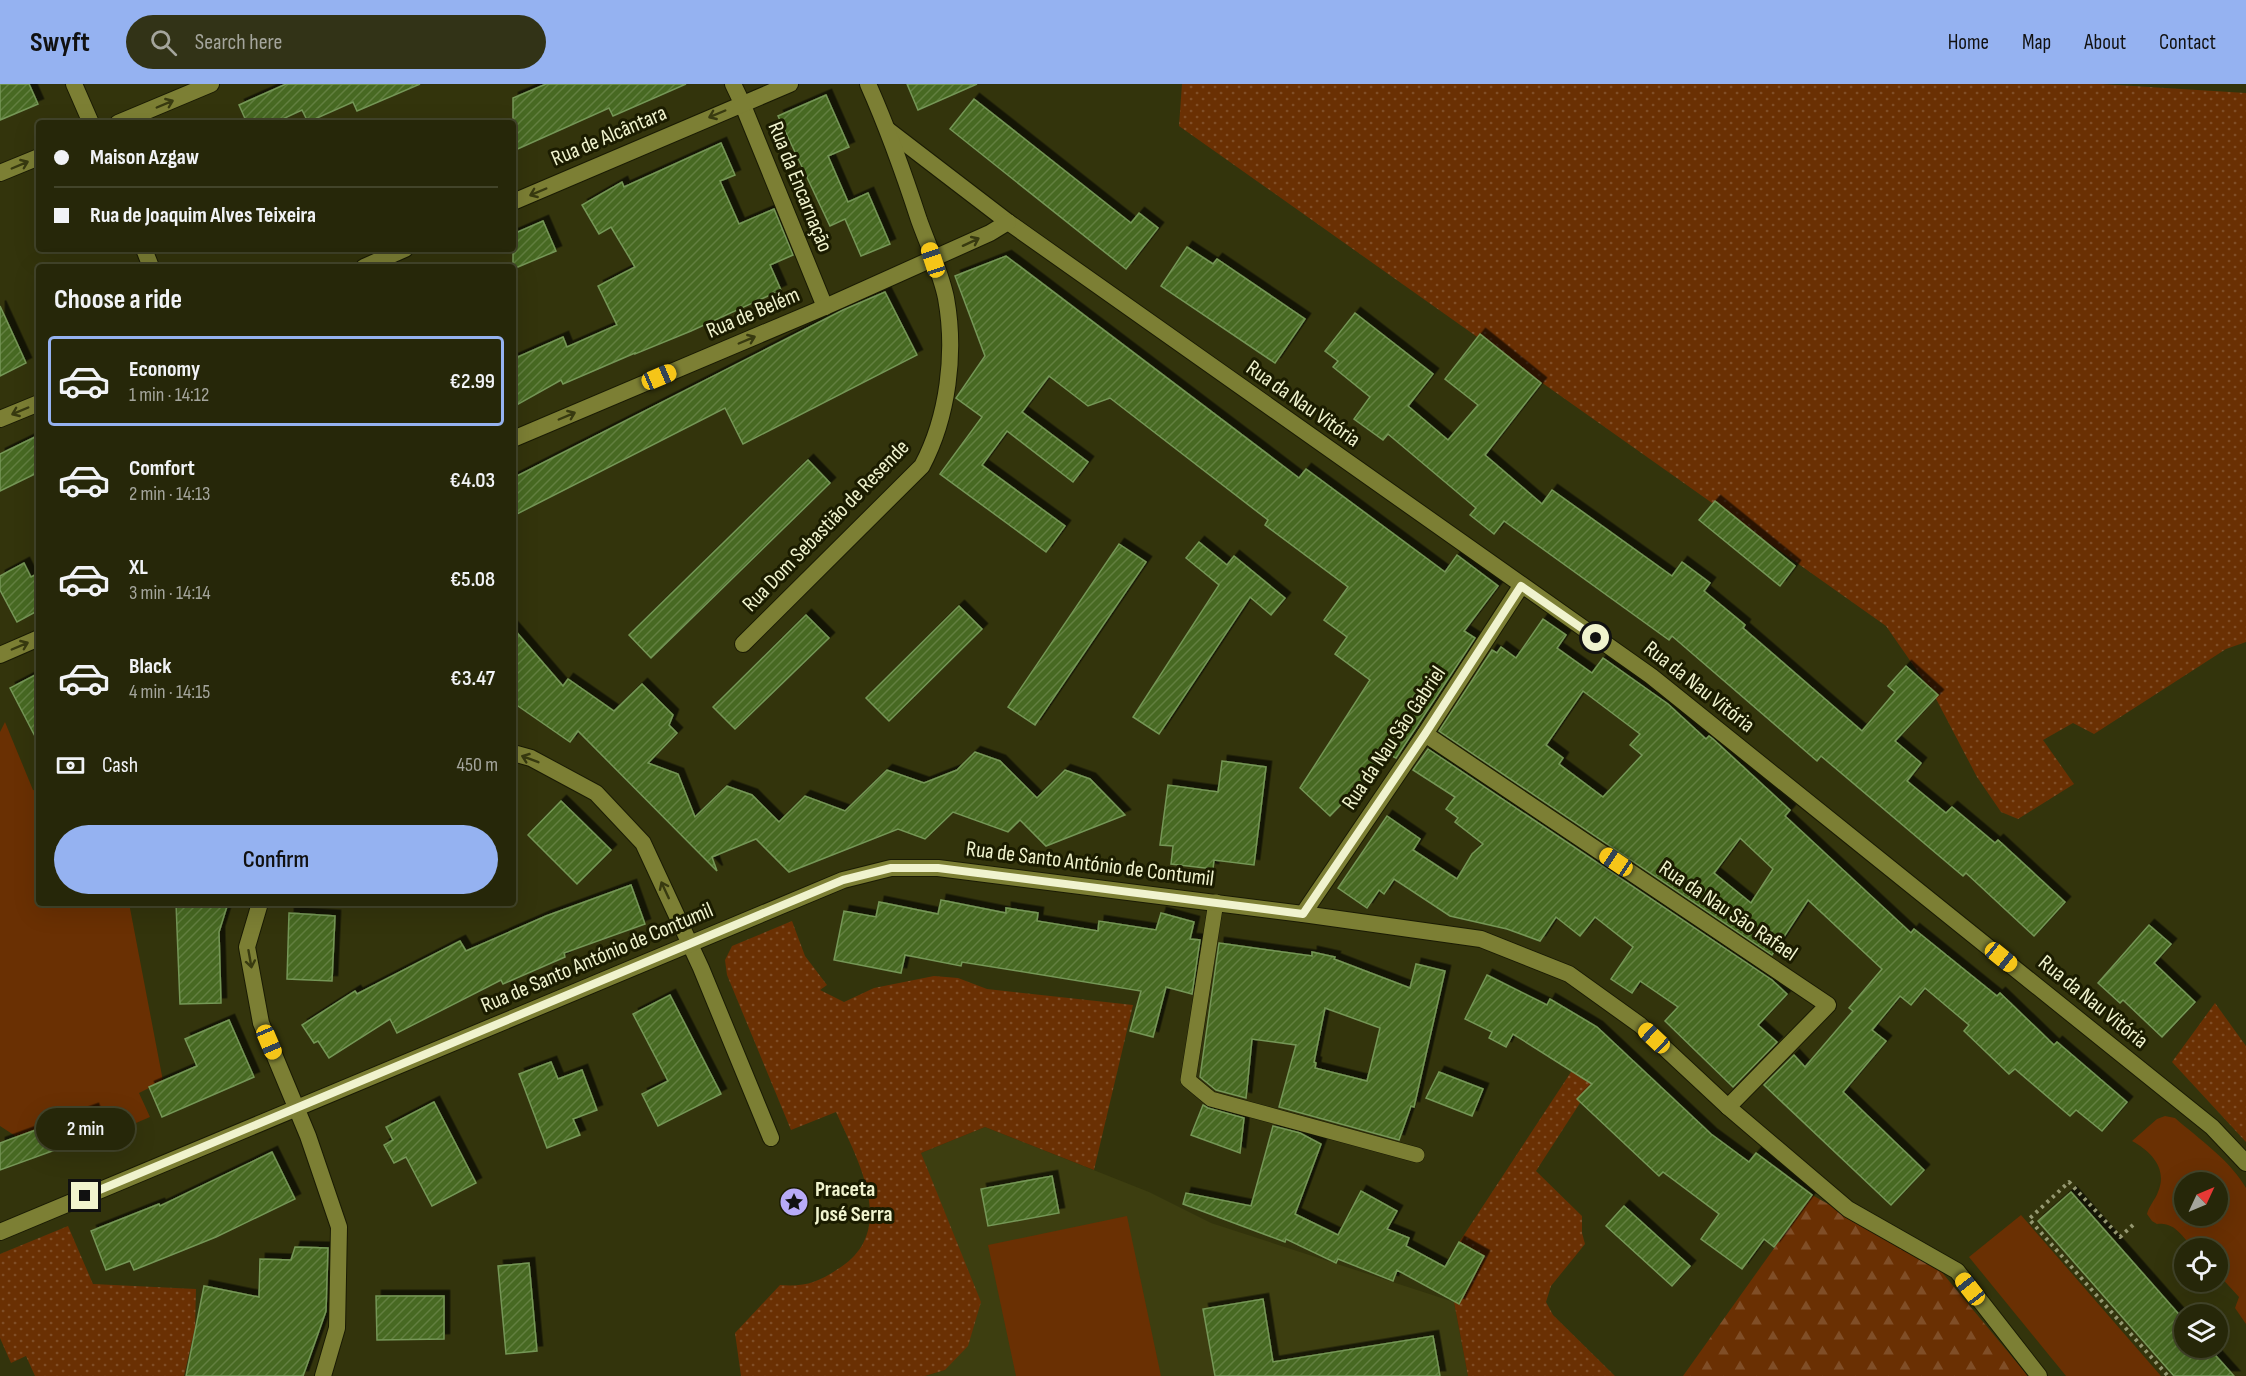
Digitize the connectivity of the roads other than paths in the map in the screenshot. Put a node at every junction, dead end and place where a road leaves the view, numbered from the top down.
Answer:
1 (74, 84) edge
2 (211, 84) edge
3 (733, 84) edge
4 (790, 84) edge
5 (868, 84) edge
6 (742, 104) junction
7 (90, 120) edge
8 (125, 120) edge
9 (888, 130) junction
10 (36, 158) edge
11 (0, 173) edge
12 (516, 201) edge
13 (1008, 222) junction
14 (398, 252) edge
15 (933, 260) junction
16 (370, 264) edge
17 (825, 307) junction
18 (36, 404) edge
19 (0, 419) edge
20 (516, 438) edge
21 (1521, 586) junction
22 (36, 639) edge
23 (743, 644) dead end
24 (0, 655) edge
25 (1425, 734) junction
26 (516, 754) edge
27 (1216, 902) junction
28 (259, 906) edge
29 (1303, 914) junction
30 (689, 943) junction
31 (297, 1107) junction
32 (1728, 1107) junction
33 (771, 1138) dead end
34 (1417, 1155) dead end
35 (2246, 1163) edge
36 (0, 1232) edge
37 (323, 1376) edge
38 (2039, 1376) edge

1 - 7 street
8 -> 2 street
3 - 6 street, Rua da Encarnação
4 - 6 street, Rua de Alcântara
5 - 9 street, Rua Dom Sebastião de Resende
6 -> 12 street, Rua de Alcântara
6 - 17 street, Rua da Encarnação
9 - 13 street, Rua da Nau Vitória
9 - 15 street, Rua Dom Sebastião de Resende
11 -> 10 street
15 -> 13 street, Rua de Belém
13 - 21 street, Rua da Nau Vitória
14 - 16 street
15 - 17 street, Rua de Belém
15 - 23 street, Rua Dom Sebastião de Resende
20 -> 17 street, Rua de Belém
18 -> 19 street
21 - 25 street, Rua da Nau São Gabriel
21 - 35 street, Rua da Nau Vitória
24 -> 22 street
25 - 29 street, Rua da Nau São Gabriel
25 - 32 street, Rua da Nau São Rafael
30 -> 26 street
27 - 29 street, Rua de Santo António de Contumil
27 - 30 street, Rua de Santo António de Contumil
27 - 34 lane
28 -> 31 street
29 - 32 street, Rua de Santo António de Contumil
30 - 31 street, Rua de Santo António de Contumil
30 - 33 street
31 - 36 street, Rua de Santo António de Contumil
31 - 37 street
32 - 38 street, Rua de Santo António de Contumil

